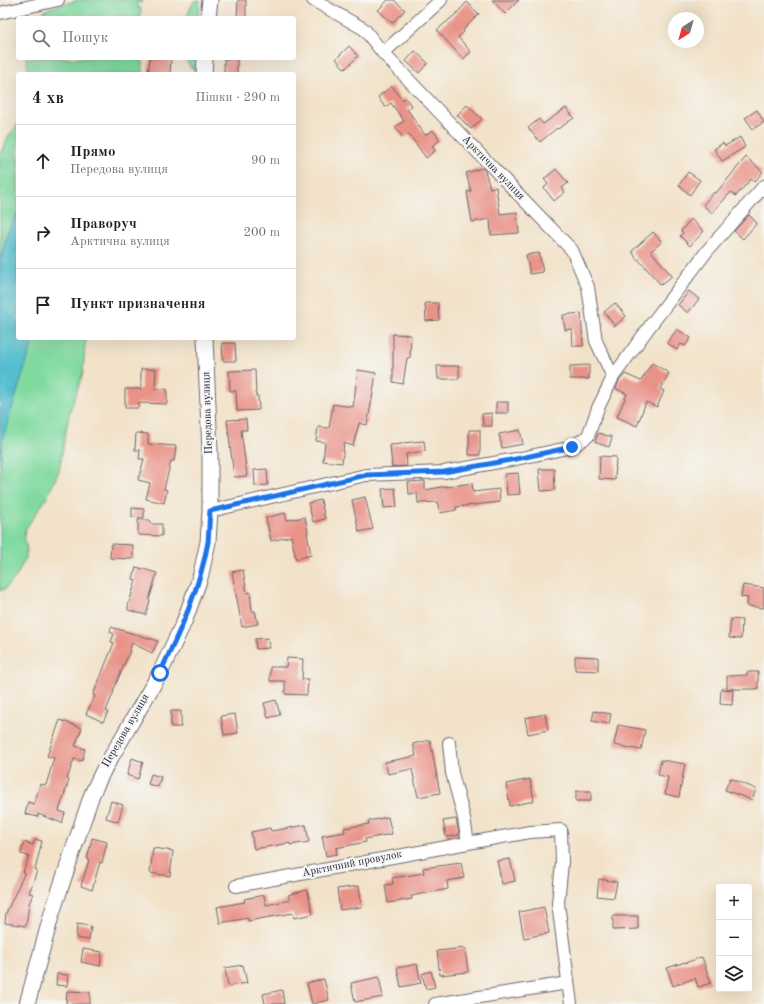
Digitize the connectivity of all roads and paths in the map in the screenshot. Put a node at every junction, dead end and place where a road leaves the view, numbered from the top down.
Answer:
1 (58, 0) edge
2 (210, 0) edge
3 (313, 0) edge
4 (441, 0) edge
5 (0, 13) edge
6 (208, 16) edge
7 (383, 53) junction
8 (205, 60) edge
9 (204, 72) edge
10 (764, 186) edge
11 (205, 340) edge
12 (613, 377) junction
13 (210, 511) junction
14 (449, 743) dead end
15 (468, 842) junction
16 (236, 886) dead end
17 (568, 983) junction
18 (27, 1004) edge
19 (435, 1004) edge
20 (571, 1004) edge

1 - 5 street
2 - 6 street
3 - 7 street, Арктична вулиця
4 - 7 street
7 - 12 street, Арктична вулиця
8 - 9 street
10 - 12 street
11 - 13 street, Передова вулиця
12 - 13 street
13 - 18 street, Передова вулиця
14 - 15 street
15 - 16 street, Арктичний провулок
15 - 17 street, Арктичний провулок
17 - 19 street
17 - 20 street, Арктичний провулок

